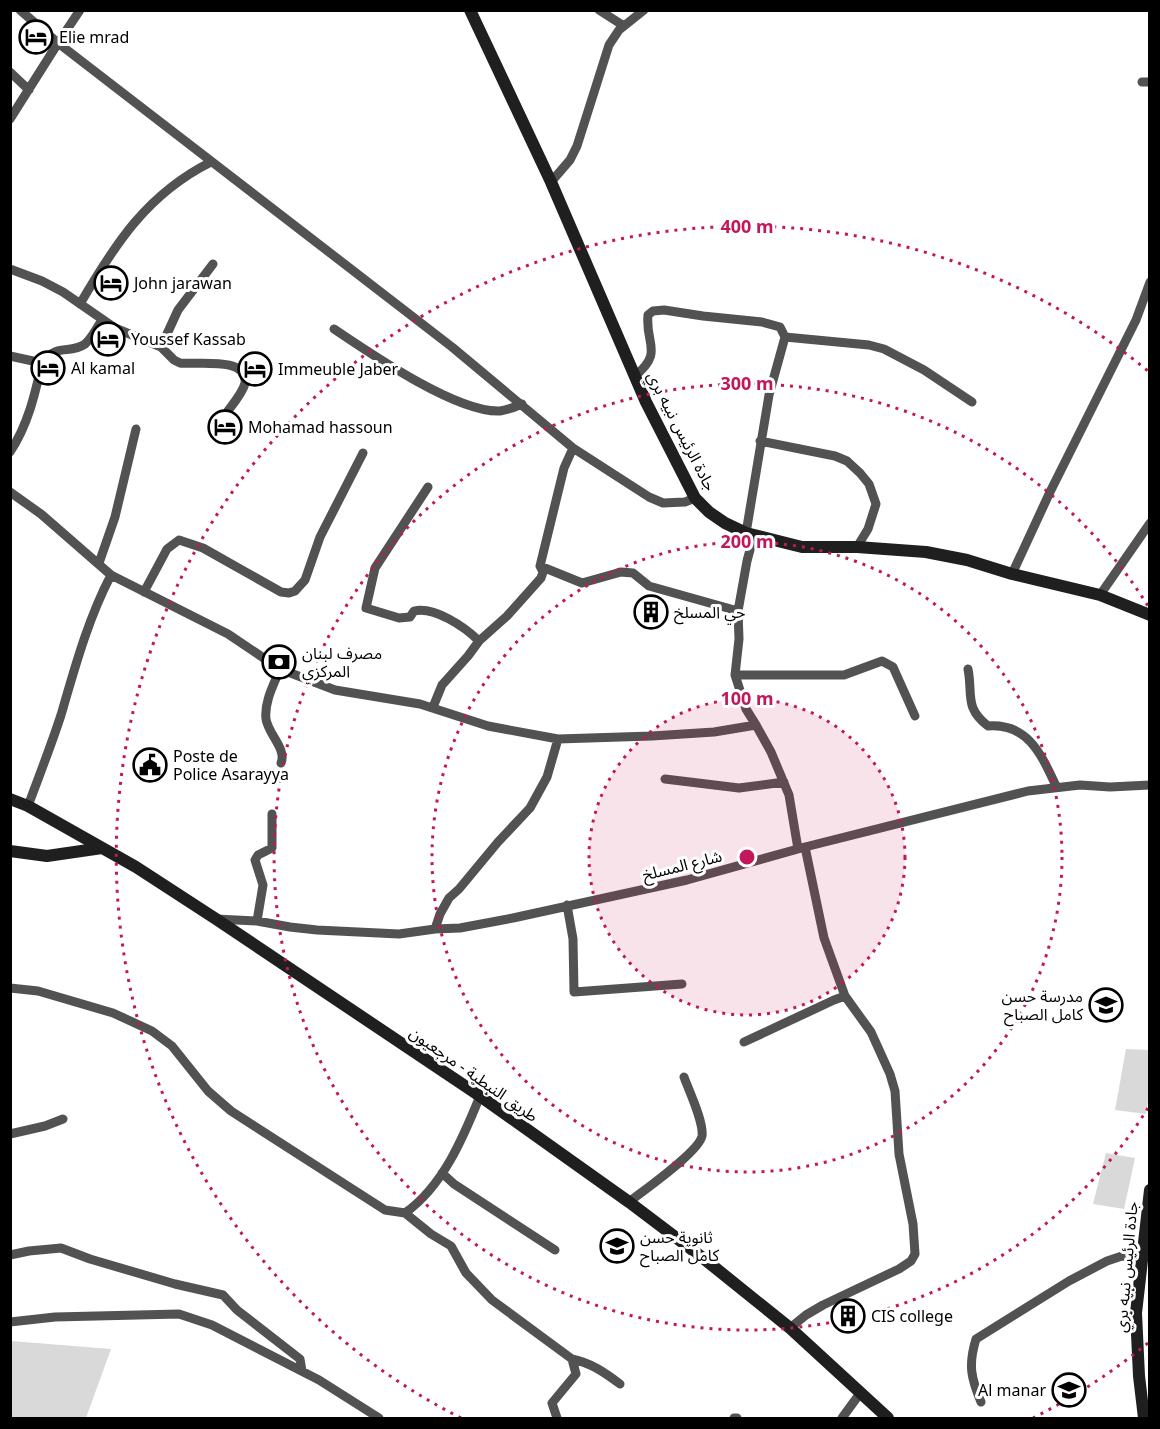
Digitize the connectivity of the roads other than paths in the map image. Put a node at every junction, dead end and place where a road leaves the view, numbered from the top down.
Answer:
1 (20, 10) edge
2 (80, 10) edge
3 (470, 10) edge
4 (599, 10) edge
5 (644, 10) edge
6 (624, 26) junction
7 (58, 43) junction
8 (10, 72) edge
9 (29, 90) junction
10 (10, 119) edge
11 (211, 162) junction
12 (551, 182) junction
13 (213, 264) dead end
14 (10, 268) edge
15 (1149, 282) edge
16 (80, 304) junction
17 (102, 320) junction
18 (334, 329) dead end
19 (784, 337) junction
20 (161, 347) junction
21 (10, 356) edge
22 (42, 363) junction
23 (635, 376) junction
24 (972, 402) dead end
25 (522, 404) junction
26 (225, 415) dead end
27 (136, 429) dead end
28 (760, 441) junction
29 (573, 448) junction
30 (10, 452) edge
31 (363, 453) dead end
32 (428, 487) dead end
33 (10, 492) edge
34 (695, 498) junction
35 (1149, 523) edge
36 (750, 534) junction
37 (857, 547) junction
38 (99, 562) junction
39 (540, 566) junction
40 (1012, 574) junction
41 (111, 575) junction
42 (144, 592) junction
43 (1100, 595) junction
44 (738, 611) junction
45 (1149, 615) edge
46 (479, 641) junction
47 (280, 669) junction
48 (968, 669) dead end
49 (735, 675) junction
50 (433, 707) junction
51 (915, 716) dead end
52 (756, 726) junction
53 (558, 739) junction
54 (281, 762) dead end
55 (665, 779) dead end
56 (784, 782) junction
57 (1149, 784) edge
58 (1056, 786) junction
59 (10, 799) edge
60 (28, 806) junction
61 (272, 814) dead end
62 (102, 848) junction
63 (802, 848) junction
64 (10, 851) edge
65 (567, 905) junction
66 (216, 919) junction
67 (257, 921) junction
68 (435, 929) junction
69 (682, 984) dead end
70 (10, 988) edge
71 (845, 996) junction
72 (744, 1042) dead end
73 (684, 1077) dead end
74 (480, 1096) junction
75 (63, 1119) dead end
76 (10, 1134) edge
77 (442, 1173) junction
78 (1149, 1190) edge
79 (629, 1202) junction
80 (405, 1213) junction
81 (555, 1250) dead end
82 (10, 1255) edge
83 (1142, 1257) junction
84 (10, 1322) edge
85 (790, 1328) junction
86 (572, 1359) junction
87 (302, 1371) junction
88 (620, 1384) dead end
89 (861, 1392) junction
90 (981, 1402) dead end
91 (379, 1419) edge
92 (557, 1419) edge
93 (842, 1419) edge
94 (888, 1419) edge
95 (1144, 1419) edge

1 - 7 street
2 - 7 street
3 - 12 main road, جادة الرئيس نبيه بري
4 - 6 street
5 - 6 street
6 - 12 street
7 - 9 street
7 - 11 street
8 - 9 street
9 - 10 street
11 - 16 street
11 - 25 street
12 - 23 main road, جادة الرئيس نبيه بري
13 - 20 street
14 - 16 street
15 - 40 street
16 - 17 street
17 - 20 street
17 - 22 street
18 - 25 street
19 - 23 street
19 - 24 street
19 - 28 street
20 - 26 street
21 - 22 street
22 - 30 street
23 - 34 main road, جادة الرئيس نبيه بري
25 - 29 street
27 - 38 street
28 - 36 street
28 - 37 street
29 - 34 street
29 - 39 street
31 - 42 street
32 - 46 street
33 - 38 street
34 - 36 main road, جادة الرئيس نبيه بري
35 - 43 street
36 - 37 main road, جادة الرئيس نبيه بري
36 - 44 street
37 - 40 main road, جادة الرئيس نبيه بري
38 - 41 street
39 - 44 street
39 - 46 street
40 - 43 main road, جادة الرئيس نبيه بري
41 - 42 street
41 - 60 street
42 - 47 street
43 - 45 main road, جادة الرئيس نبيه بري
44 - 49 street
46 - 50 street
47 - 50 street
47 - 54 street
48 - 58 street
49 - 51 street
49 - 52 street
50 - 53 street
52 - 53 street
52 - 56 street
53 - 68 street
55 - 56 street
56 - 63 street
57 - 58 street, شارع المسلخ
58 - 63 street, شارع المسلخ
59 - 60 main road, طريق النبطية - مرجعيون
60 - 62 main road, طريق النبطية - مرجعيون
61 - 67 street
62 - 64 main road
62 - 66 main road, طريق النبطية - مرجعيون
63 - 65 street, شارع المسلخ
63 - 71 street
65 - 68 street, شارع المسلخ
65 - 69 street
66 - 67 street, شارع المسلخ
66 - 74 main road, طريق النبطية - مرجعيون
67 - 68 street, شارع المسلخ
70 - 80 street
71 - 72 street
71 - 85 street
73 - 79 street
74 - 77 street
74 - 79 main road, طريق النبطية - مرجعيون
75 - 76 street
77 - 80 street
77 - 81 street
78 - 83 main road, جادة الرئيس نبيه بري
79 - 85 main road, طريق النبطية - مرجعيون
80 - 86 street
82 - 87 street
83 - 90 street
83 - 95 main road, جادة الرئيس نبيه بري
84 - 87 street
85 - 89 main road, طريق النبطية - مرجعيون
86 - 88 street
86 - 92 street
87 - 91 street
89 - 93 street
89 - 94 main road, طريق النبطية - مرجعيون

